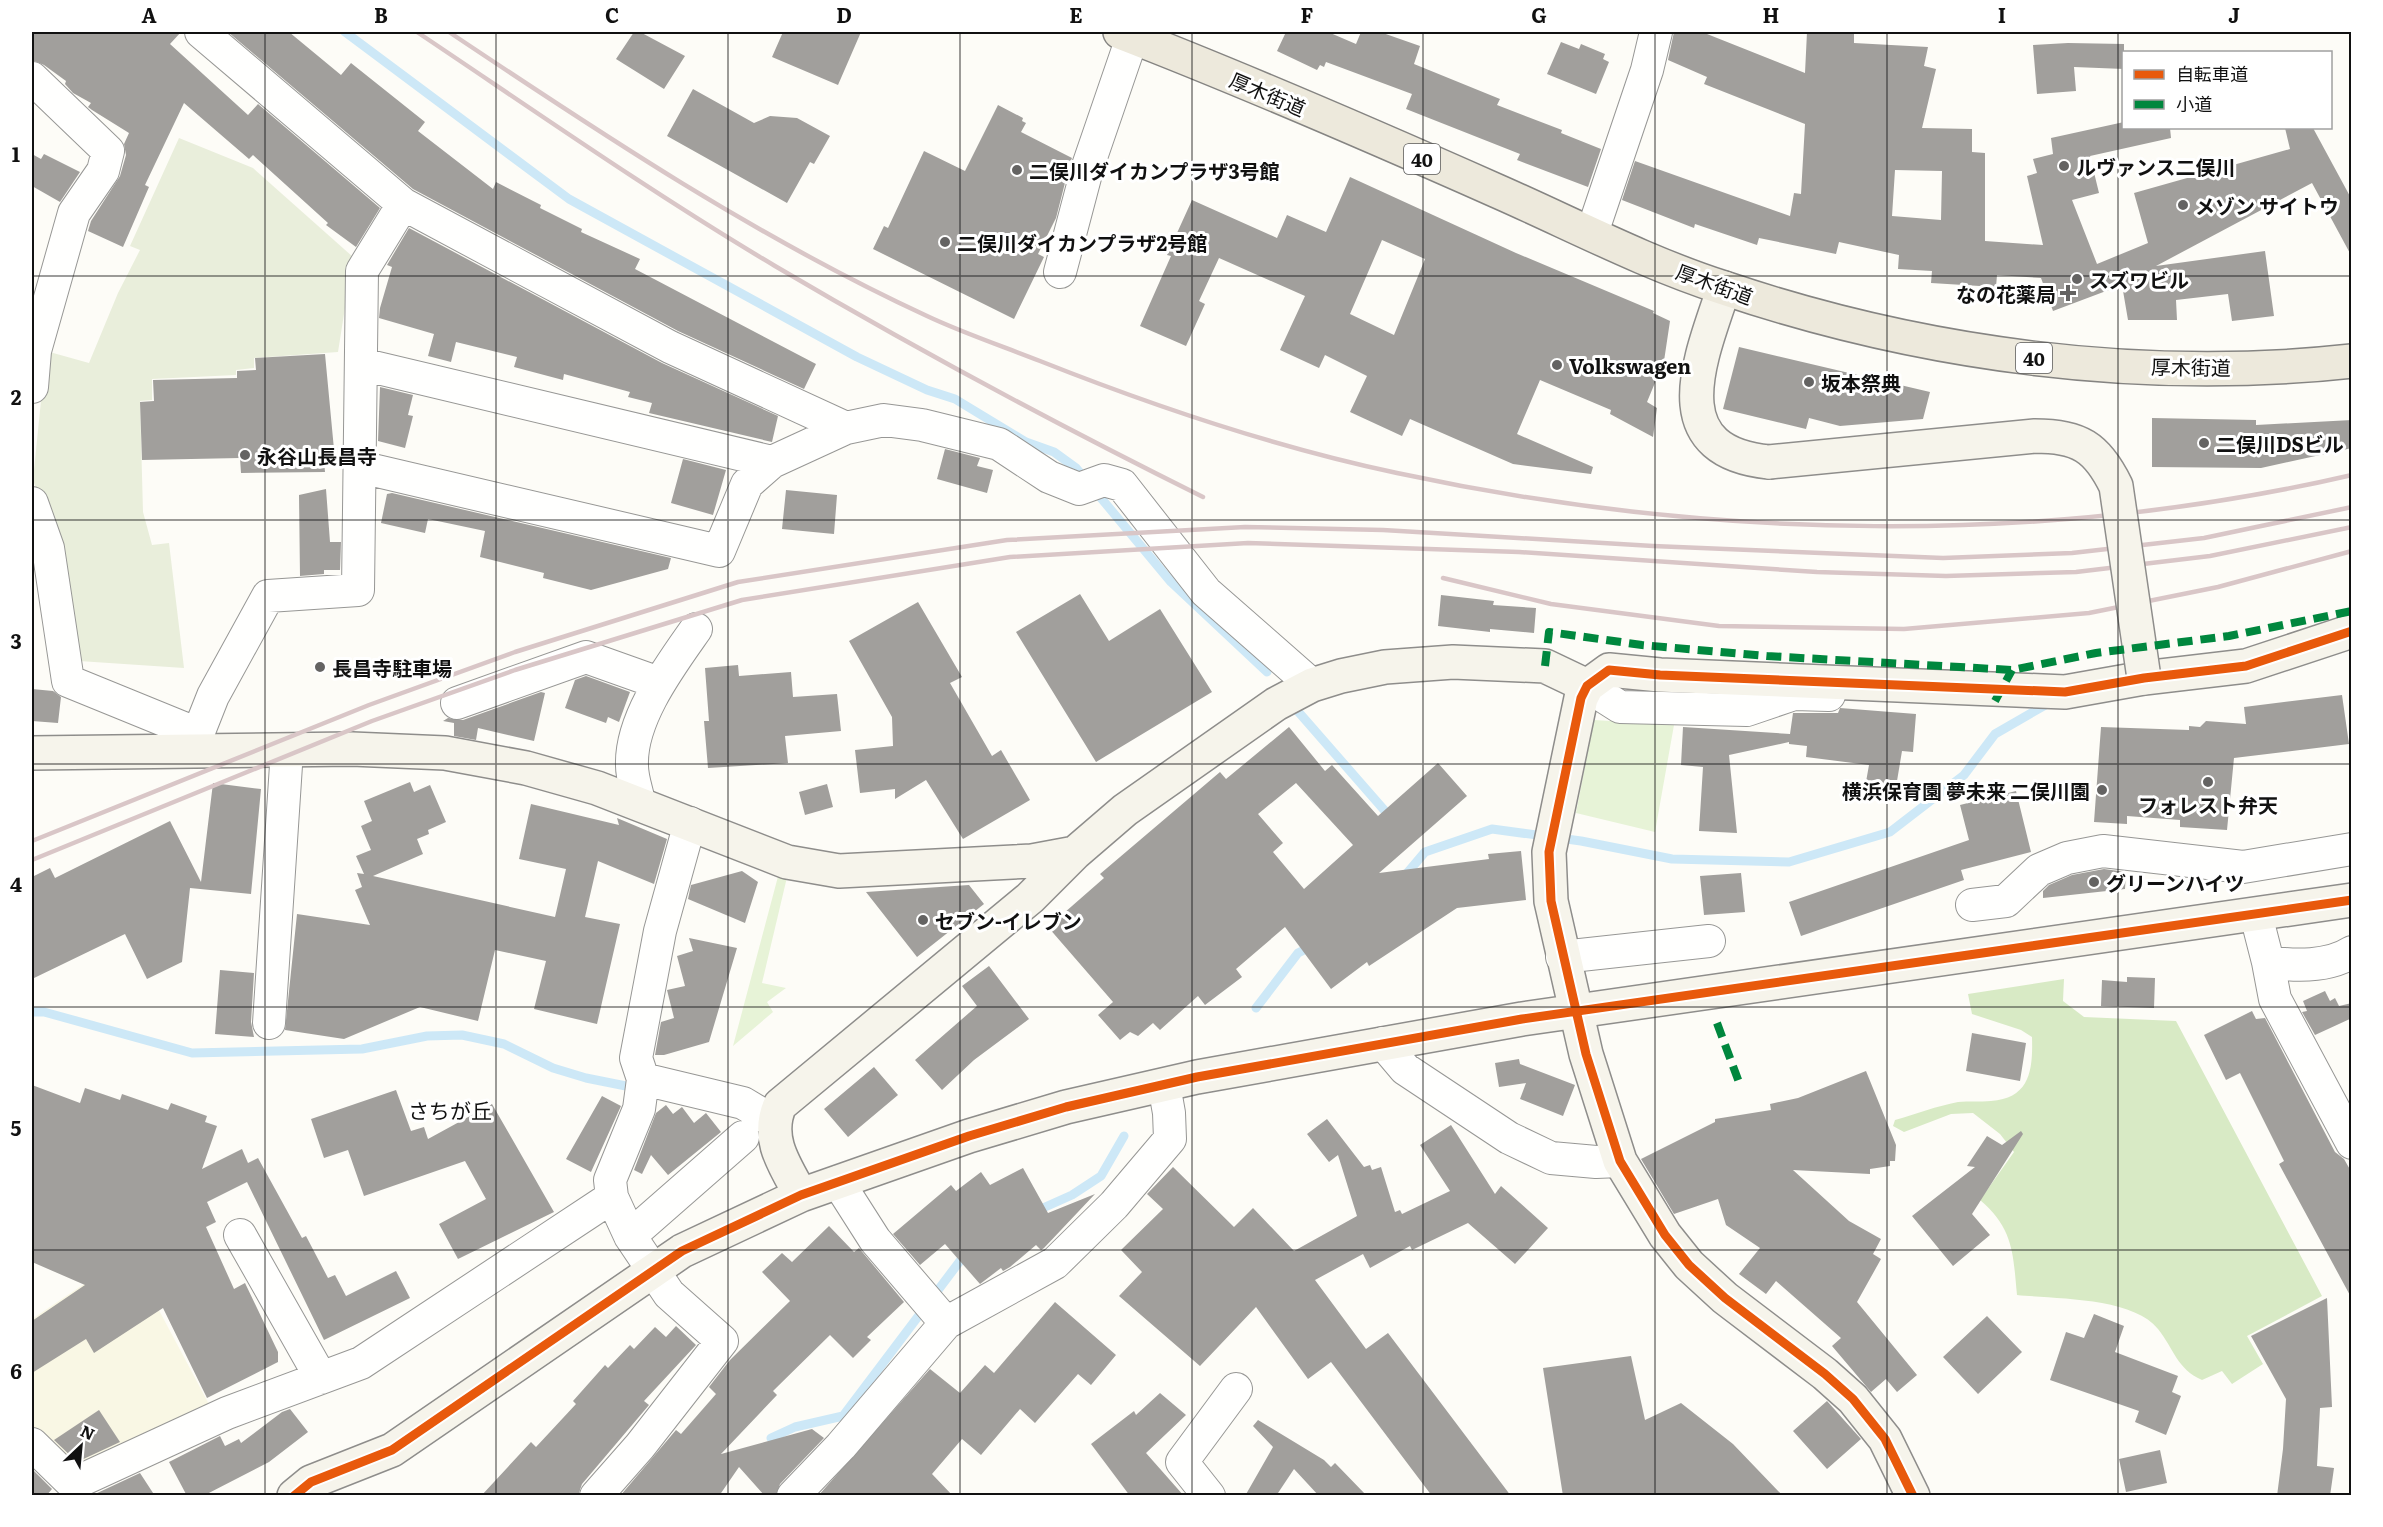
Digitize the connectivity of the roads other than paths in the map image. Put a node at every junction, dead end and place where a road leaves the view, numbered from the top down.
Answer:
1 (201, 32) edge
2 (1656, 32) edge
3 (1128, 33) edge
4 (32, 78) edge
5 (403, 204) junction
6 (1592, 233) junction
7 (1060, 272) dead end
8 (1724, 288) junction
9 (2352, 361) edge
10 (361, 364) junction
11 (32, 387) edge
12 (846, 428) junction
13 (772, 462) junction
14 (360, 466) junction
15 (32, 502) edge
16 (696, 629) dead end
17 (2352, 631) edge
18 (2144, 678) junction
19 (659, 683) junction
20 (1587, 686) junction
21 (1296, 694) junction
22 (1995, 701) dead end
23 (457, 703) dead end
24 (198, 743) junction
25 (287, 750) junction
26 (32, 753) edge
27 (639, 802) junction
28 (690, 823) junction
29 (2352, 849) edge
30 (1075, 853) junction
31 (2352, 900) edge
32 (1972, 905) dead end
33 (2256, 915) junction
34 (1709, 941) dead end
35 (2352, 952) edge
36 (1562, 957) junction
37 (2268, 962) junction
38 (1575, 1011) junction
39 (269, 1023) dead end
40 (1383, 1043) junction
41 (643, 1079) junction
42 (1164, 1085) junction
43 (773, 1121) junction
44 (743, 1137) dead end
45 (2352, 1143) edge
46 (1620, 1161) junction
47 (838, 1182) junction
48 (801, 1195) junction
49 (612, 1197) junction
50 (240, 1235) dead end
51 (630, 1236) junction
52 (654, 1270) junction
53 (935, 1310) junction
54 (321, 1378) junction
55 (1236, 1389) dead end
56 (32, 1444) edge
57 (294, 1496) edge
58 (596, 1496) edge
59 (793, 1496) edge
60 (1209, 1496) edge
61 (1913, 1496) edge

1 - 5 street
2 - 6 street
3 - 6 main road, 厚木街道 / 40
3 - 7 street
4 - 11 street
5 - 10 street
5 - 12 street
6 - 8 main road, 厚木街道 / 40
8 - 9 main road, 厚木街道 / 40
8 - 18 street, bridge
10 - 13 street
10 - 14 street
12 - 13 street
12 - 21 street
13 - 14 street
14 - 24 street
15 - 24 street
16 - 19 street
17 - 18 street
18 - 20 street
19 - 23 street
19 - 27 street
20 - 21 street
20 - 22 street
20 - 36 street
21 - 30 street
24 - 25 street
24 - 26 street
25 - 27 street
25 - 39 street
27 - 28 street
28 - 30 street
28 - 41 street
29 - 32 street
30 - 43 street
31 - 33 street
33 - 37 street
33 - 38 street
34 - 36 street
35 - 37 street
36 - 38 street
37 - 45 street
38 - 40 street
38 - 46 street
40 - 42 street
40 - 46 street
41 - 43 street
41 - 49 street
42 - 47 street
42 - 53 street
43 - 48 street
44 - 51 street
46 - 61 street
47 - 48 street
47 - 53 street
48 - 52 street
49 - 51 street
49 - 54 street
50 - 54 street
51 - 52 street
52 - 57 street
52 - 58 street
53 - 59 street
54 - 56 street
55 - 60 street

